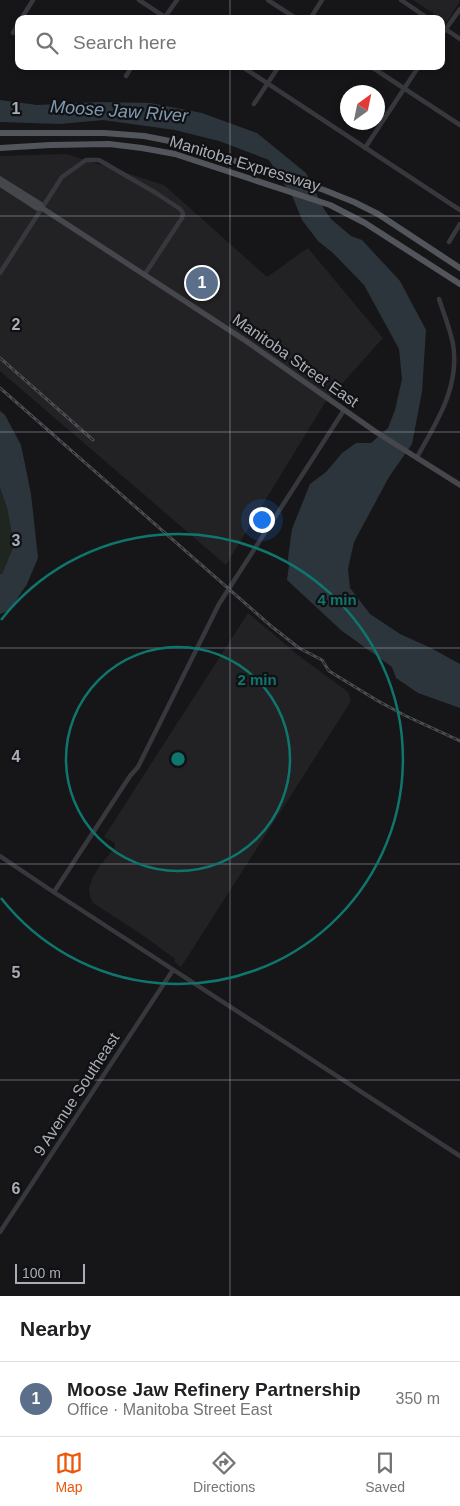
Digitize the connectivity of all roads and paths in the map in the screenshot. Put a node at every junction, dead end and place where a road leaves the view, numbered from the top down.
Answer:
1 (33, 0) edge
2 (139, 0) edge
3 (177, 0) edge
4 (268, 0) edge
5 (322, 0) edge
6 (400, 0) edge
7 (460, 9) edge
8 (24, 15) edge
9 (162, 15) edge
10 (168, 15) edge
11 (290, 15) edge
12 (313, 15) edge
13 (423, 15) edge
14 (15, 30) edge
15 (446, 30) joint
16 (13, 33) dead end
17 (460, 39) edge
18 (130, 70) edge
19 (247, 70) edge
20 (277, 70) edge
21 (376, 70) edge
22 (416, 70) edge
23 (126, 76) dead end
24 (268, 84) junction
25 (404, 88) junction
26 (254, 104) dead end
27 (460, 125) edge
28 (0, 133) edge
29 (0, 148) edge
30 (364, 148) junction
31 (0, 179) edge
32 (0, 184) edge
33 (41, 209) junction
34 (460, 210) edge
35 (460, 224) edge
36 (449, 242) dead end
37 (460, 268) edge
38 (0, 273) edge
39 (145, 274) junction
40 (460, 284) edge
41 (439, 299) dead end
42 (454, 372) junction
43 (460, 375) edge
44 (344, 410) junction
45 (417, 457) junction
46 (460, 485) edge
47 (0, 856) edge
48 (52, 891) junction
49 (173, 970) junction
50 (460, 1156) edge
51 (0, 1232) edge

1 - 8 street
2 - 9 street
3 - 10 street
4 - 11 street
5 - 12 street
6 - 13 street
7 - 15 street
14 - 16 street
15 - 17 street
18 - 23 street
19 - 24 street
20 - 24 street
21 - 25 street
22 - 25 street
24 - 26 street
24 - 30 street
25 - 27 street
25 - 30 street
28 - 37 main road, Manitoba Expressway
29 - 40 main road, Manitoba Expressway
30 - 34 street
31 - 33 street, Manitoba Street East
32 - 33 street, Manitoba Street East
33 - 38 street
33 - 39 street, Manitoba Street East
33 - 39 street
35 - 36 street
39 - 44 street, Manitoba Street East
41 - 42 street
42 - 43 street
42 - 45 street
44 - 45 street, Manitoba Street East
44 - 48 street
45 - 46 street, Manitoba Street East
47 - 48 street
48 - 49 street
49 - 50 street
49 - 51 street, 9 Avenue Southeast

